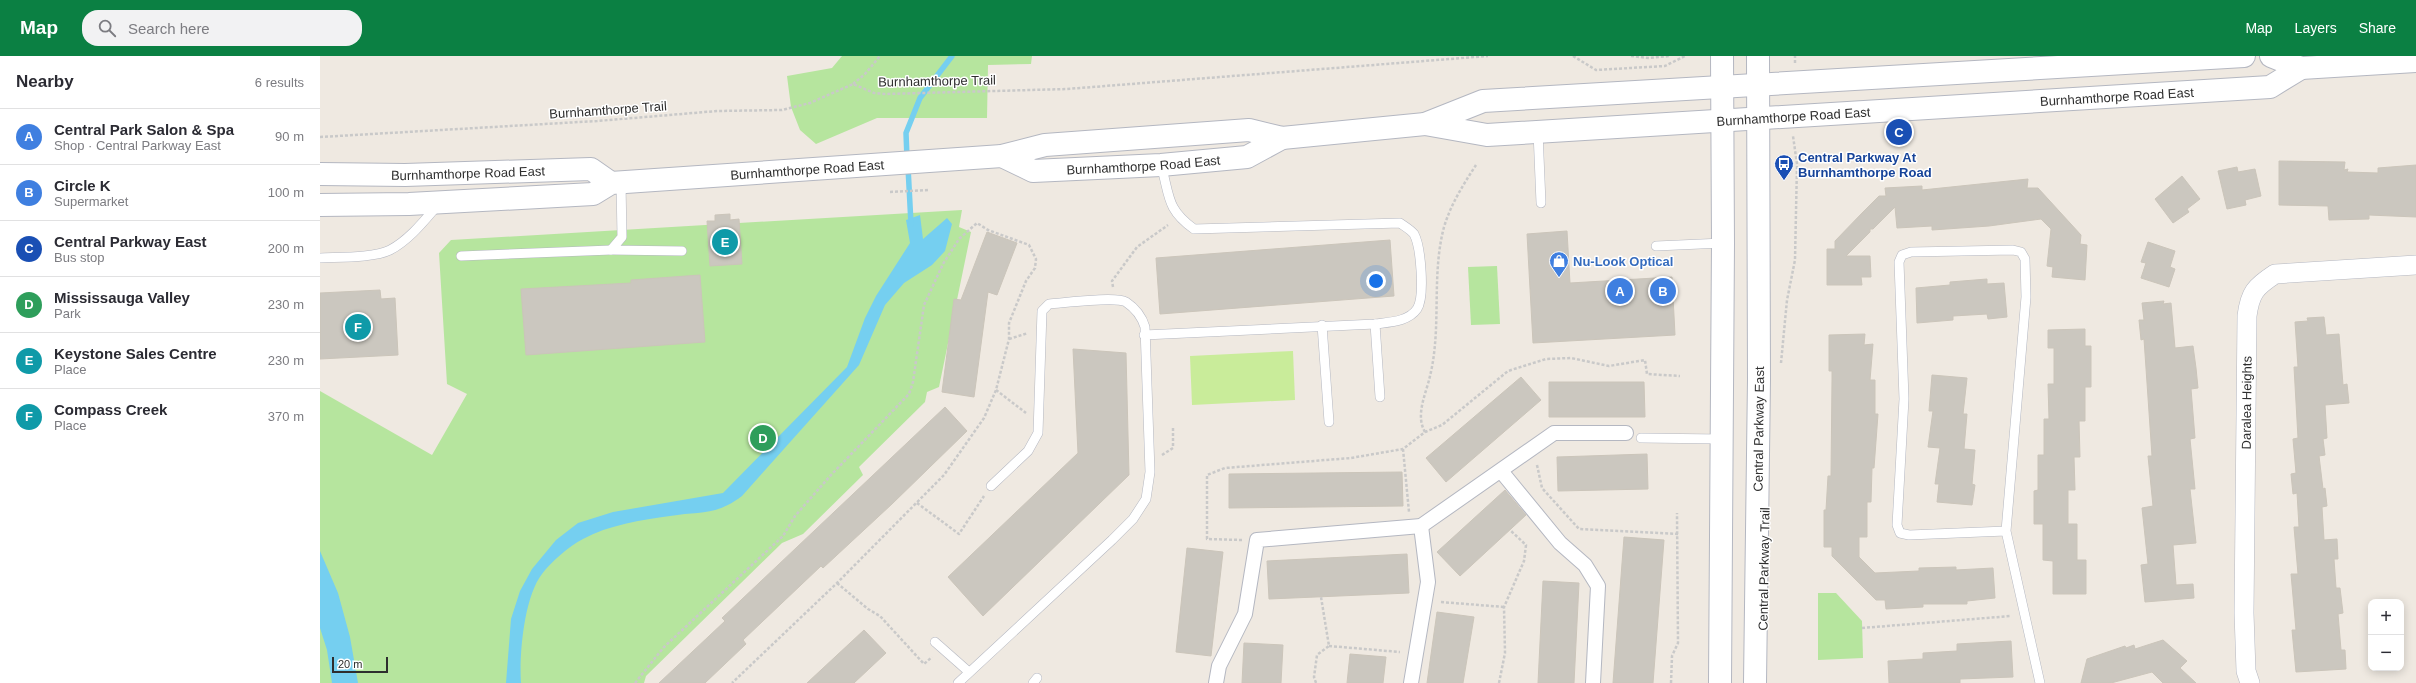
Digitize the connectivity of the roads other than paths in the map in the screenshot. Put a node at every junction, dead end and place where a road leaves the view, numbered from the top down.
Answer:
1 (1722, 56) edge
2 (1758, 56) edge
3 (2244, 56) edge
4 (2271, 56) edge
5 (2160, 58) edge
6 (2416, 61) edge
7 (2301, 68) junction
8 (1757, 84) junction
9 (1722, 85) junction
10 (1758, 118) junction
11 (1723, 121) junction
12 (1425, 124) junction
13 (1538, 132) junction
14 (1282, 138) junction
15 (1002, 156) junction
16 (1161, 165) junction
17 (320, 174) edge
18 (616, 183) junction
19 (440, 202) junction
20 (1541, 204) dead end
21 (320, 205) edge
22 (1723, 243) junction
23 (1656, 246) dead end
24 (612, 250) junction
25 (682, 251) dead end
26 (461, 256) dead end
27 (320, 258) edge
28 (2416, 265) edge
29 (1375, 324) junction
30 (1322, 325) junction
31 (1144, 335) junction
32 (1380, 397) dead end
33 (1329, 422) dead end
34 (1626, 433) dead end
35 (1641, 438) dead end
36 (1721, 439) junction
37 (1500, 471) junction
38 (991, 486) road end
39 (1421, 526) junction
40 (2006, 531) junction
41 (935, 642) dead end
42 (969, 672) junction
43 (958, 683) edge
44 (1216, 683) edge
45 (1412, 683) edge
46 (1594, 683) edge
47 (1720, 683) edge
48 (1755, 683) edge
49 (2040, 683) edge
50 (2250, 683) edge

1 - 9 main road
2 - 8 main road, Central Parkway East
3 - 5 main road, Burnhamthorpe Road East
4 - 7 main road, Burnhamthorpe Road East
5 - 8 main road, Burnhamthorpe Road East
6 - 7 main road, Burnhamthorpe Road East
7 - 10 main road, Burnhamthorpe Road East
8 - 9 main road, Burnhamthorpe Road East
8 - 10 main road, Central Parkway East
9 - 11 main road
9 - 12 main road, Burnhamthorpe Road East
10 - 11 main road, Burnhamthorpe Road East
10 - 48 main road, Central Parkway East
11 - 13 main road, Burnhamthorpe Road East
11 - 22 main road
12 - 13 main road, Burnhamthorpe Road East
12 - 14 main road, Burnhamthorpe Road East
13 - 20 lane
14 - 15 main road, Burnhamthorpe Road East
14 - 16 main road, Burnhamthorpe Road East
15 - 16 main road, Burnhamthorpe Road East
15 - 18 main road, Burnhamthorpe Road East
16 - 29 lane
17 - 18 main road, Burnhamthorpe Road East
18 - 19 main road, Burnhamthorpe Road East
18 - 24 lane
19 - 21 main road, Burnhamthorpe Road East
19 - 27 lane
22 - 23 lane
22 - 36 main road
24 - 25 lane
24 - 26 lane
28 - 50 street, Daralea Heights
29 - 30 lane
29 - 32 lane
30 - 31 lane
30 - 33 lane
31 - 38 lane
31 - 42 lane
34 - 37 street
35 - 36 lane
36 - 47 main road
37 - 39 street
37 - 46 street
39 - 44 street
39 - 45 street
40 - 40 lane
40 - 49 lane
41 - 42 lane
42 - 43 lane

